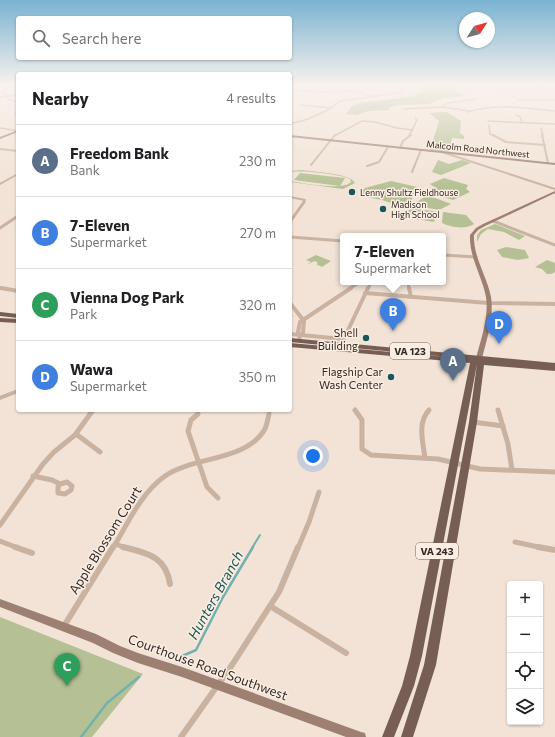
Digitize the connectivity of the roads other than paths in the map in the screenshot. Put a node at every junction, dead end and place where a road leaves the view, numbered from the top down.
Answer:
1 (308, 119) edge
2 (416, 119) edge
3 (488, 121) dead end
4 (522, 122) joint
5 (292, 124) edge
6 (555, 124) edge
7 (489, 125) dead end
8 (0, 128) edge
9 (541, 128) dead end
10 (413, 130) junction
11 (16, 131) edge
12 (16, 132) edge
13 (292, 136) edge
14 (0, 138) edge
15 (330, 141) junction
16 (544, 146) junction
17 (388, 147) junction
18 (400, 148) junction
19 (0, 150) edge
20 (421, 150) junction
21 (16, 151) edge
22 (457, 156) junction
23 (548, 163) junction
24 (555, 164) edge
25 (311, 165) dead end
26 (367, 166) dead end
27 (412, 172) dead end
28 (16, 175) edge
29 (0, 184) edge
30 (555, 190) edge
31 (292, 197) edge
32 (16, 217) edge
33 (292, 219) edge
34 (492, 221) junction
35 (0, 228) edge
36 (292, 237) edge
37 (340, 241) edge
38 (555, 245) edge
39 (446, 255) edge
40 (476, 257) junction
41 (356, 285) edge
42 (369, 285) edge
43 (409, 285) edge
44 (0, 288) edge
45 (16, 291) edge
46 (365, 293) junction
47 (411, 297) junction
48 (488, 302) junction
49 (555, 304) edge
50 (292, 306) edge
51 (0, 314) edge
52 (16, 316) edge
53 (0, 320) edge
54 (304, 320) junction
55 (16, 321) edge
56 (292, 335) edge
57 (300, 338) junction
58 (292, 340) edge
59 (341, 344) junction
60 (292, 345) edge
61 (478, 361) junction
62 (555, 365) edge
63 (555, 369) edge
64 (16, 392) edge
65 (0, 398) edge
66 (355, 410) dead end
67 (429, 410) dead end
68 (498, 410) dead end
69 (90, 412) edge
70 (198, 414) dead end
71 (269, 414) dead end
72 (473, 422) junction
73 (502, 426) junction
74 (76, 434) junction
75 (100, 452) dead end
76 (425, 458) junction
77 (199, 462) junction
78 (454, 463) junction
79 (465, 466) junction
80 (512, 470) junction
81 (555, 472) edge
82 (33, 476) junction
83 (60, 484) dead end
84 (319, 492) dead end
85 (218, 498) dead end
86 (0, 525) edge
87 (0, 541) edge
88 (516, 542) dead end
89 (115, 544) junction
90 (555, 550) edge
91 (32, 553) dead end
92 (170, 584) dead end
93 (0, 603) edge
94 (270, 606) junction
95 (64, 626) junction
96 (346, 653) dead end
97 (218, 685) junction
98 (181, 737) edge
99 (361, 737) edge
100 (388, 737) edge
101 (407, 737) edge

1 - 5 street
2 - 10 street
3 - 4 street
4 - 6 street
7 - 16 street
8 - 11 street
9 - 16 street
10 - 15 street
10 - 18 street
12 - 14 street
13 - 15 street, Malcolm Road Northwest
15 - 17 street, Malcolm Road Northwest
15 - 25 street
16 - 23 street
17 - 18 street, Malcolm Road Northwest
17 - 26 street
18 - 20 street, Malcolm Road Northwest
19 - 21 street
20 - 22 street, Malcolm Road Northwest
20 - 27 street
22 - 23 street, Malcolm Road Northwest
22 - 30 street
23 - 24 street, Malcolm Road Northwest
28 - 29 street
30 - 34 street
31 - 33 street
32 - 35 street
34 - 38 street
34 - 40 street
36 - 37 street
39 - 40 street
40 - 48 street
41 - 54 street
42 - 46 street
43 - 47 street
44 - 45 street
46 - 47 street
46 - 59 street
47 - 48 street
48 - 49 street
48 - 61 street
50 - 54 street
51 - 52 main road
53 - 55 main road
54 - 57 street
56 - 57 street
57 - 58 main road, VA 123
57 - 59 main road, VA 123
59 - 60 main road, VA 123
59 - 61 main road, VA 123
61 - 62 main road, VA 123
61 - 63 main road, VA 123
61 - 72 main road, VA 243
61 - 78 main road, VA 243
64 - 65 street
66 - 76 street
67 - 76 street
68 - 73 street
69 - 74 street
70 - 77 street
71 - 77 street, Apple Blossom Court
72 - 73 street
72 - 79 main road, VA 243
73 - 80 street
74 - 75 street
74 - 82 street
76 - 78 street
77 - 85 street
77 - 89 street, Apple Blossom Court
78 - 79 street
78 - 100 main road, VA 243
79 - 80 street
79 - 101 main road, VA 243
80 - 81 street
82 - 83 street
82 - 86 street
84 - 94 street
87 - 91 street
88 - 90 street
89 - 92 street
89 - 95 street, Apple Blossom Court
93 - 95 street, Courthouse Road Southwest
94 - 96 street
94 - 97 street
95 - 97 street, Courthouse Road Southwest
97 - 98 street
97 - 99 street, Courthouse Road Southwest

